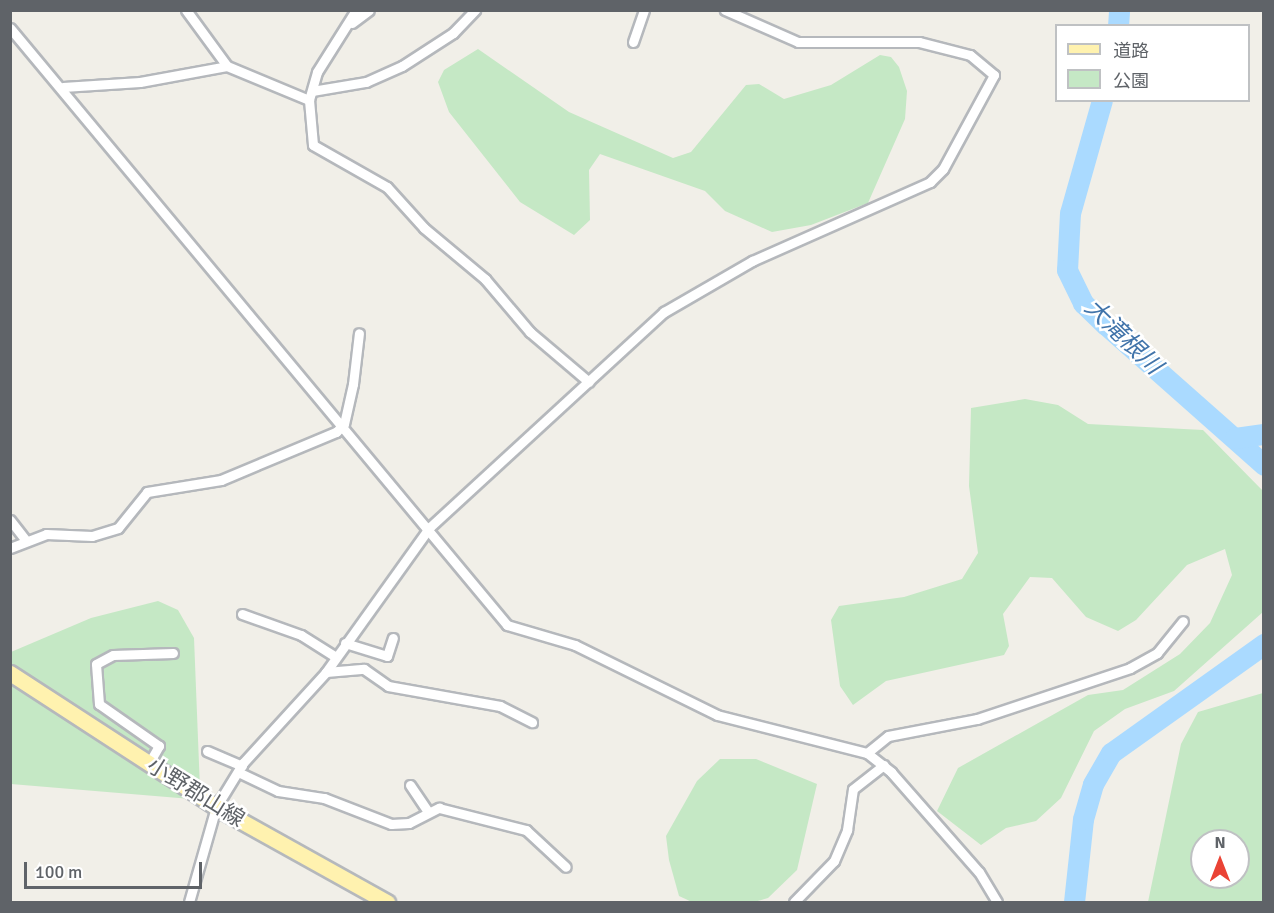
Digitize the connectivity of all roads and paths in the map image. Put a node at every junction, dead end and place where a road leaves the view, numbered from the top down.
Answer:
1 (186, 10) edge
2 (356, 10) edge
3 (369, 10) edge
4 (475, 10) edge
5 (644, 10) edge
6 (725, 10) edge
7 (350, 25) junction
8 (10, 28) edge
9 (633, 42) dead end
10 (227, 66) junction
11 (63, 87) junction
12 (312, 90) junction
13 (309, 100) junction
14 (359, 333) dead end
15 (588, 382) junction
16 (344, 424) junction
17 (10, 520) edge
18 (430, 527) junction
19 (25, 539) junction
20 (10, 548) edge
21 (242, 614) dead end
22 (1183, 621) dead end
23 (393, 638) dead end
24 (345, 643) junction
25 (173, 653) dead end
26 (336, 657) junction
27 (326, 672) junction
28 (10, 673) edge
29 (532, 722) dead end
30 (207, 751) dead end
31 (867, 753) junction
32 (149, 763) junction
33 (884, 765) junction
34 (240, 769) junction
35 (410, 785) dead end
36 (216, 807) junction
37 (427, 810) junction
38 (566, 867) dead end
39 (189, 903) edge
40 (387, 903) edge
41 (794, 903) edge
42 (997, 903) edge

1 - 10 street
2 - 7 street
3 - 7 street
4 - 12 street
5 - 9 street
6 - 15 street
7 - 12 street
8 - 11 street
10 - 11 street
10 - 13 street
11 - 16 street
12 - 13 street
13 - 15 street
14 - 16 street
15 - 18 street
16 - 18 street
16 - 19 street
17 - 19 street
18 - 24 street
18 - 31 street
19 - 20 street
21 - 26 street
22 - 31 street
23 - 24 street
24 - 26 street
25 - 32 street
26 - 27 street
27 - 29 street
27 - 34 street
28 - 32 main road, 小野郡山線
30 - 34 street
31 - 33 street
32 - 36 main road, 小野郡山線
33 - 41 street
33 - 42 street
34 - 36 street
34 - 37 street
35 - 37 street
36 - 39 street
36 - 40 main road, 小野郡山線
37 - 38 street

